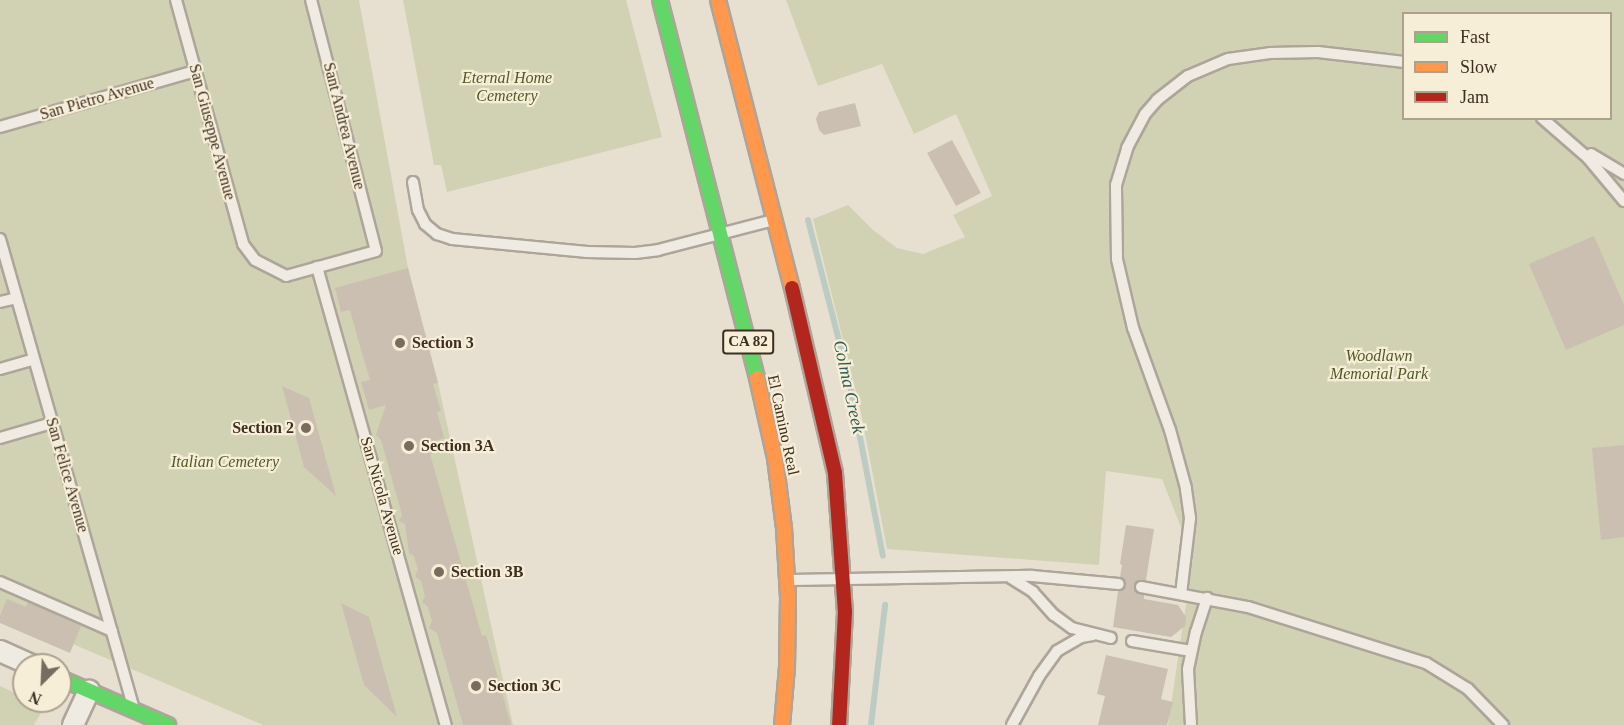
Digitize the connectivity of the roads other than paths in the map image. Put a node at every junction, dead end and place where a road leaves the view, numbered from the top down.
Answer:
1 (176, 0) edge
2 (311, 0) edge
3 (718, 0) edge
4 (665, 1) edge
5 (1402, 62) edge
6 (195, 71) junction
7 (1544, 120) edge
8 (0, 127) edge
9 (1568, 139) junction
10 (1624, 174) edge
11 (413, 182) dead end
12 (1624, 201) edge
13 (775, 220) junction
14 (720, 235) junction
15 (0, 239) edge
16 (317, 267) junction
17 (16, 298) junction
18 (0, 302) edge
19 (34, 359) junction
20 (0, 369) edge
21 (52, 423) junction
22 (0, 438) edge
23 (1008, 576) junction
24 (844, 579) junction
25 (788, 580) junction
26 (0, 582) edge
27 (1119, 584) dead end
28 (1141, 587) dead end
29 (1181, 594) junction
30 (1207, 598) junction
31 (112, 631) junction
32 (1093, 635) junction
33 (1111, 638) dead end
34 (1132, 641) dead end
35 (1191, 651) junction
36 (72, 683) edge
37 (89, 691) junction
38 (134, 710) junction
39 (73, 725) edge
40 (168, 725) edge
41 (446, 725) edge
42 (782, 725) edge
43 (839, 725) edge
44 (1012, 725) edge
45 (1191, 725) edge
46 (1503, 725) edge

1 - 6 lane, San Giuseppe Avenue
2 - 16 lane, Sant Andrea Avenue
3 - 13 main road
4 - 14 main road, El Camino Real / CA 82
5 - 29 lane
6 - 8 lane, San Pietro Avenue
6 - 16 lane, San Giuseppe Avenue
7 - 9 lane
9 - 10 lane
9 - 12 lane
11 - 14 lane
13 - 14 lane
13 - 24 main road
14 - 25 main road, El Camino Real / CA 82
15 - 17 lane, San Felice Avenue
16 - 41 lane, San Nicola Avenue
17 - 18 lane
17 - 19 lane, San Felice Avenue
19 - 20 lane
19 - 21 lane, San Felice Avenue
21 - 22 lane
21 - 31 lane, San Felice Avenue
23 - 24 lane
23 - 27 lane
23 - 32 lane
24 - 25 lane
24 - 43 main road
25 - 42 main road, El Camino Real / CA 82
26 - 31 lane
28 - 29 lane
29 - 30 lane
30 - 35 lane
30 - 46 lane
31 - 38 lane, San Felice Avenue
32 - 33 lane
32 - 44 lane
34 - 35 lane
35 - 45 lane
36 - 37 main road
37 - 38 main road
37 - 39 street
38 - 40 main road

